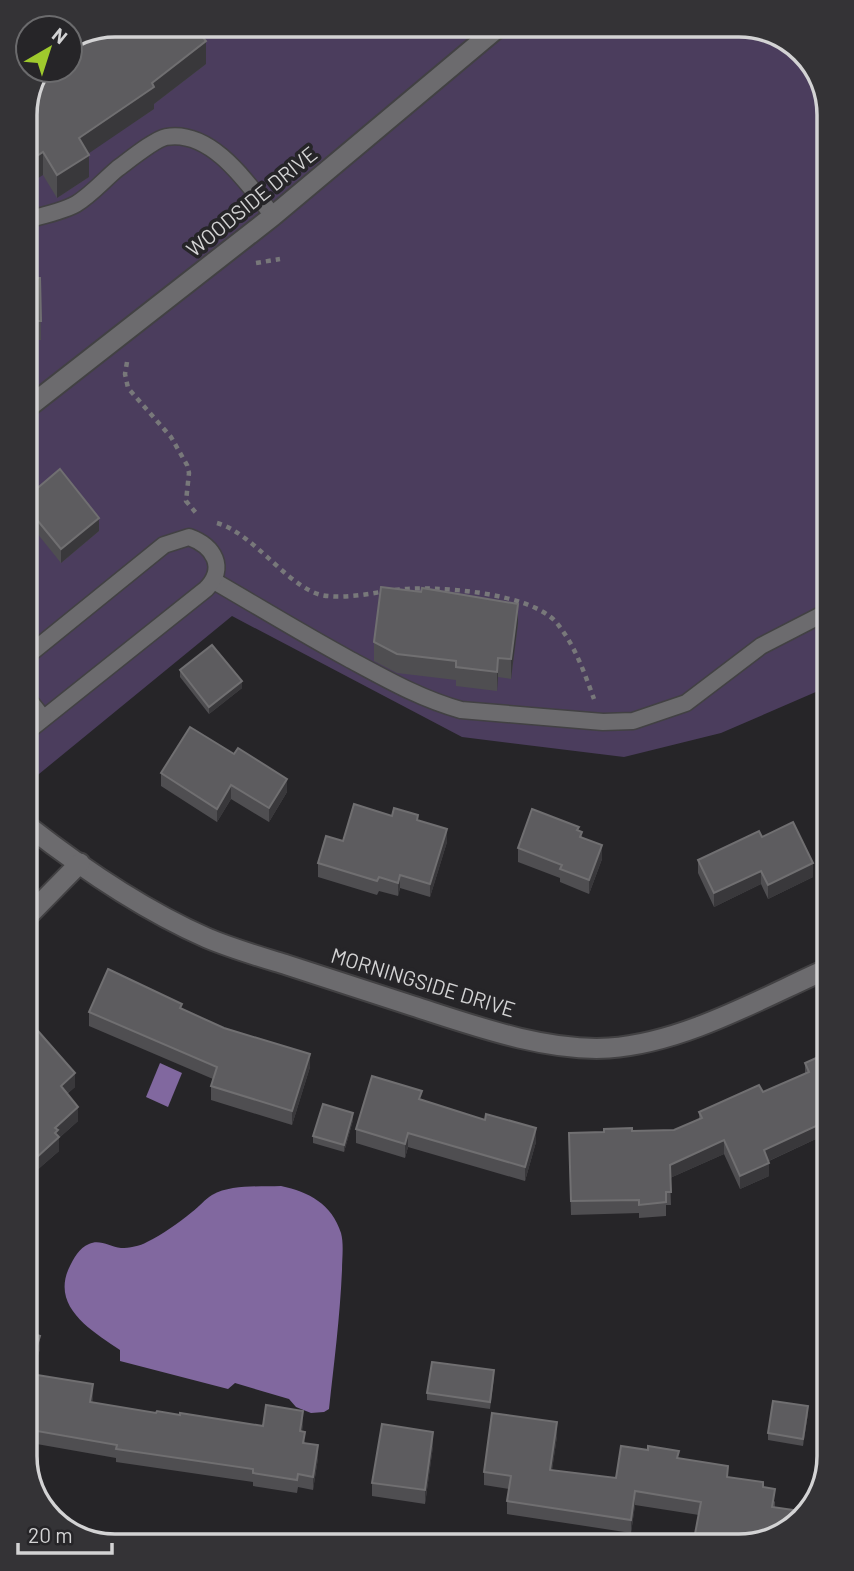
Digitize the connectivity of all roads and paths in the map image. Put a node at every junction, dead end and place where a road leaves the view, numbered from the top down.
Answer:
1 (487, 37) edge
2 (273, 216) junction
3 (37, 217) edge
4 (279, 259) dead end
5 (244, 265) dead end
6 (132, 351) dead end
7 (37, 401) edge
8 (200, 515) dead end
9 (207, 520) dead end
10 (214, 581) junction
11 (817, 617) edge
12 (37, 648) edge
13 (37, 710) edge
14 (43, 718) junction
15 (603, 722) junction
16 (37, 723) edge
17 (37, 832) edge
18 (80, 863) junction
19 (37, 907) edge
20 (817, 973) edge

1 - 2 street, WOODSIDE DRIVE
2 - 3 lane
2 - 7 street, WOODSIDE DRIVE
4 - 5 path
6 - 8 path
9 - 15 path
10 - 12 lane
10 - 14 lane
10 - 15 lane
11 - 15 lane
13 - 14 lane
14 - 16 lane
17 - 18 street, MORNINGSIDE DRIVE
18 - 19 street
18 - 20 street, MORNINGSIDE DRIVE

